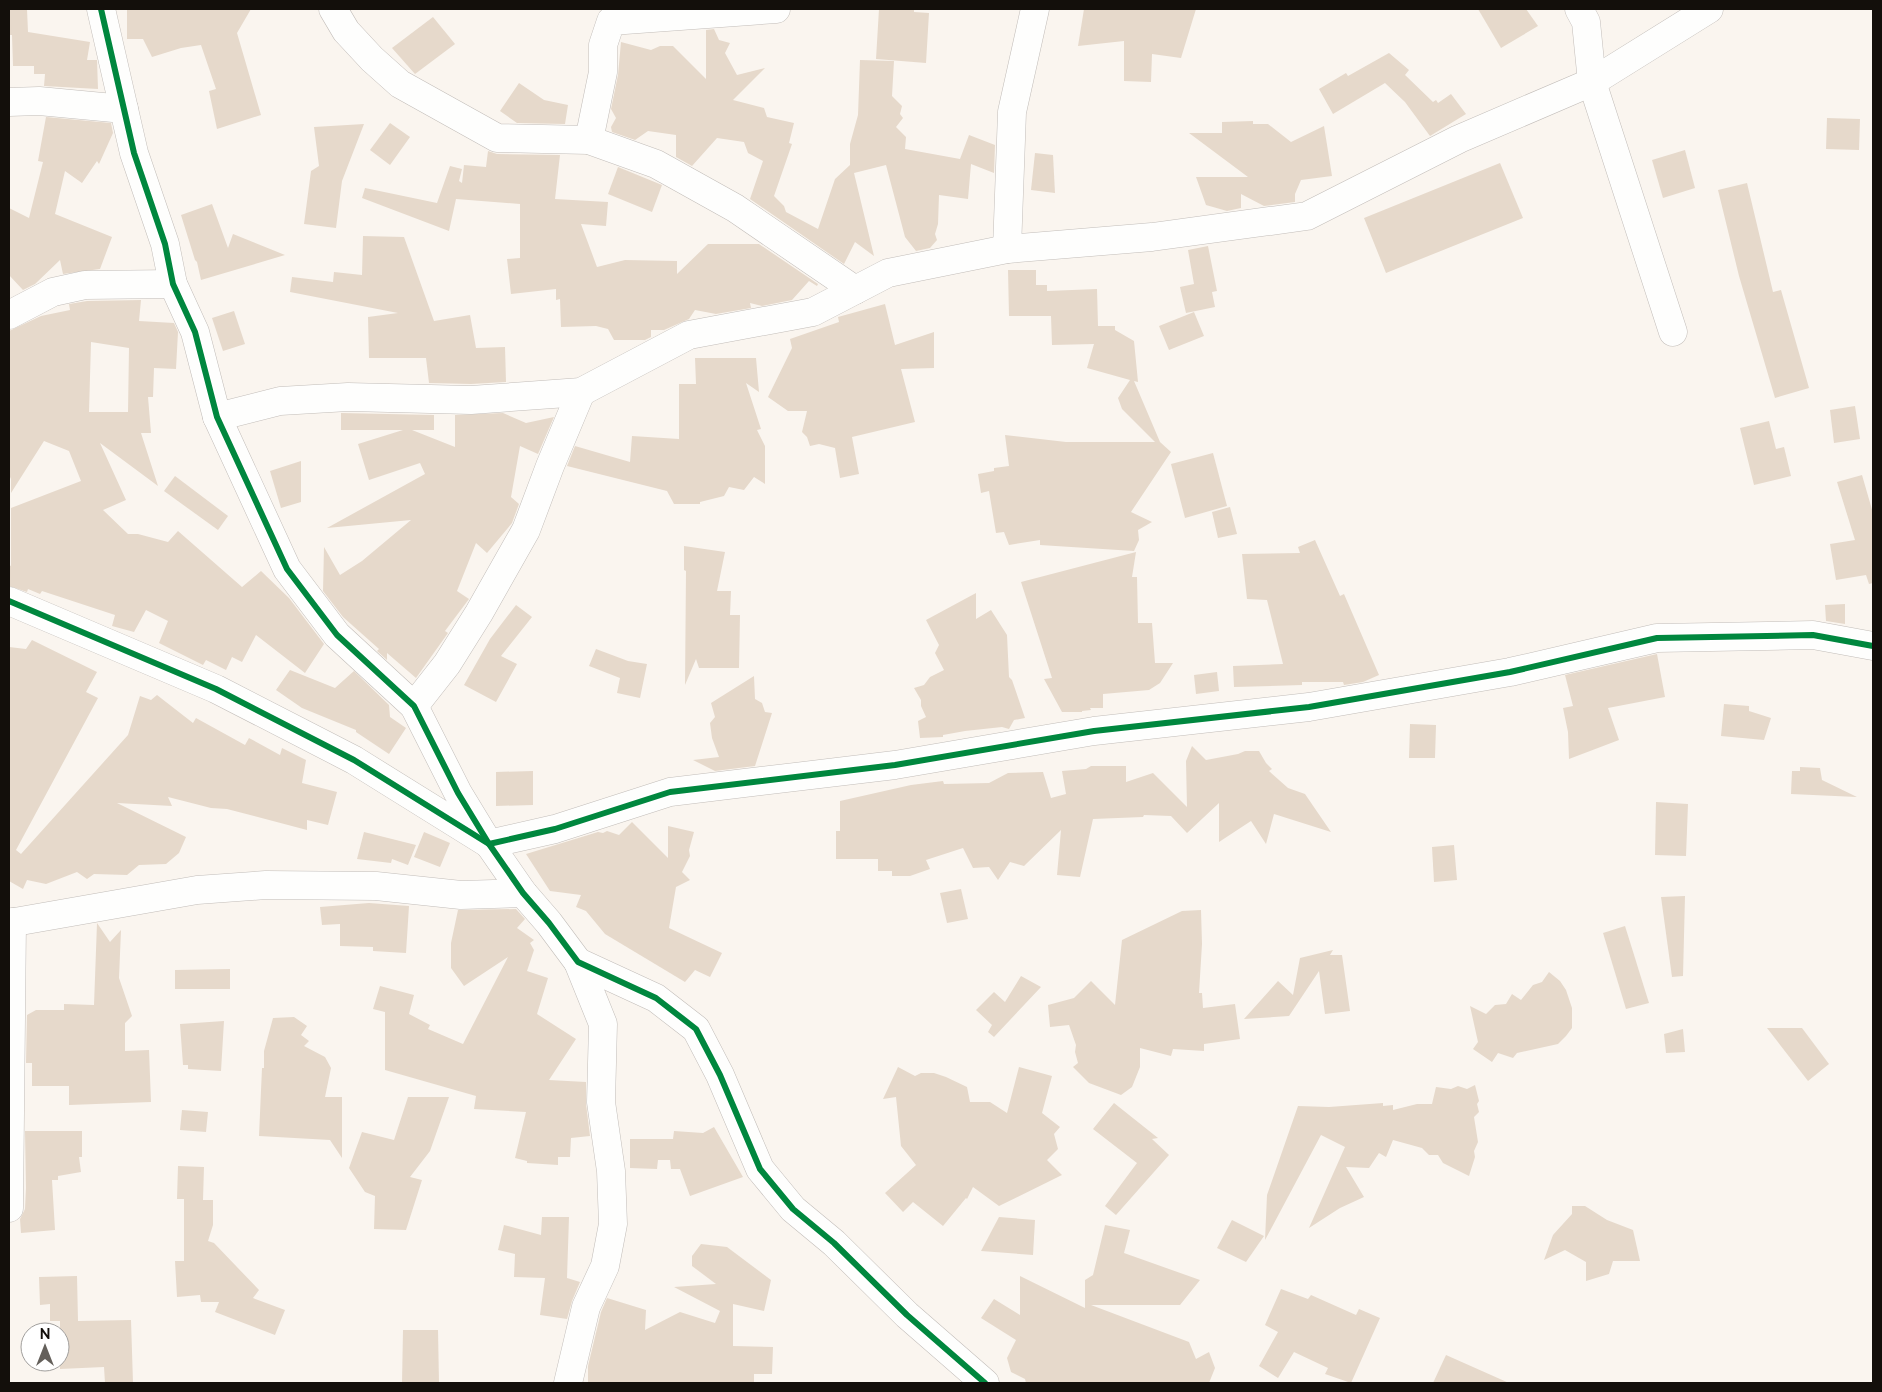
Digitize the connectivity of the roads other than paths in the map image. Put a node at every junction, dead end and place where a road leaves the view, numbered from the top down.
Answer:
1 (100, 9) edge
2 (333, 9) edge
3 (776, 9) edge
4 (1035, 9) edge
5 (1580, 9) edge
6 (1709, 9) edge
7 (1592, 82) junction
8 (9, 102) edge
9 (124, 109) junction
10 (588, 140) junction
11 (1007, 249) junction
12 (174, 284) junction
13 (855, 290) junction
14 (9, 315) edge
15 (1673, 332) dead end
16 (580, 392) junction
17 (216, 417) junction
18 (9, 601) edge
19 (1873, 646) edge
20 (414, 706) junction
21 (489, 844) junction
22 (523, 893) junction
23 (10, 922) edge
24 (578, 962) junction
25 (9, 1208) edge
26 (568, 1383) edge
27 (986, 1383) edge

1 - 9 street
2 - 10 street
3 - 10 street
4 - 11 street
5 - 7 street
6 - 7 street
7 - 11 street
7 - 15 street
8 - 9 street
9 - 12 street
10 - 13 street
11 - 13 street
12 - 14 street
12 - 17 street
13 - 16 street
16 - 17 street
16 - 20 street
17 - 20 street
18 - 21 street
19 - 21 street
20 - 21 street
21 - 22 street
22 - 23 street
22 - 24 street
23 - 25 street
24 - 26 street
24 - 27 street

